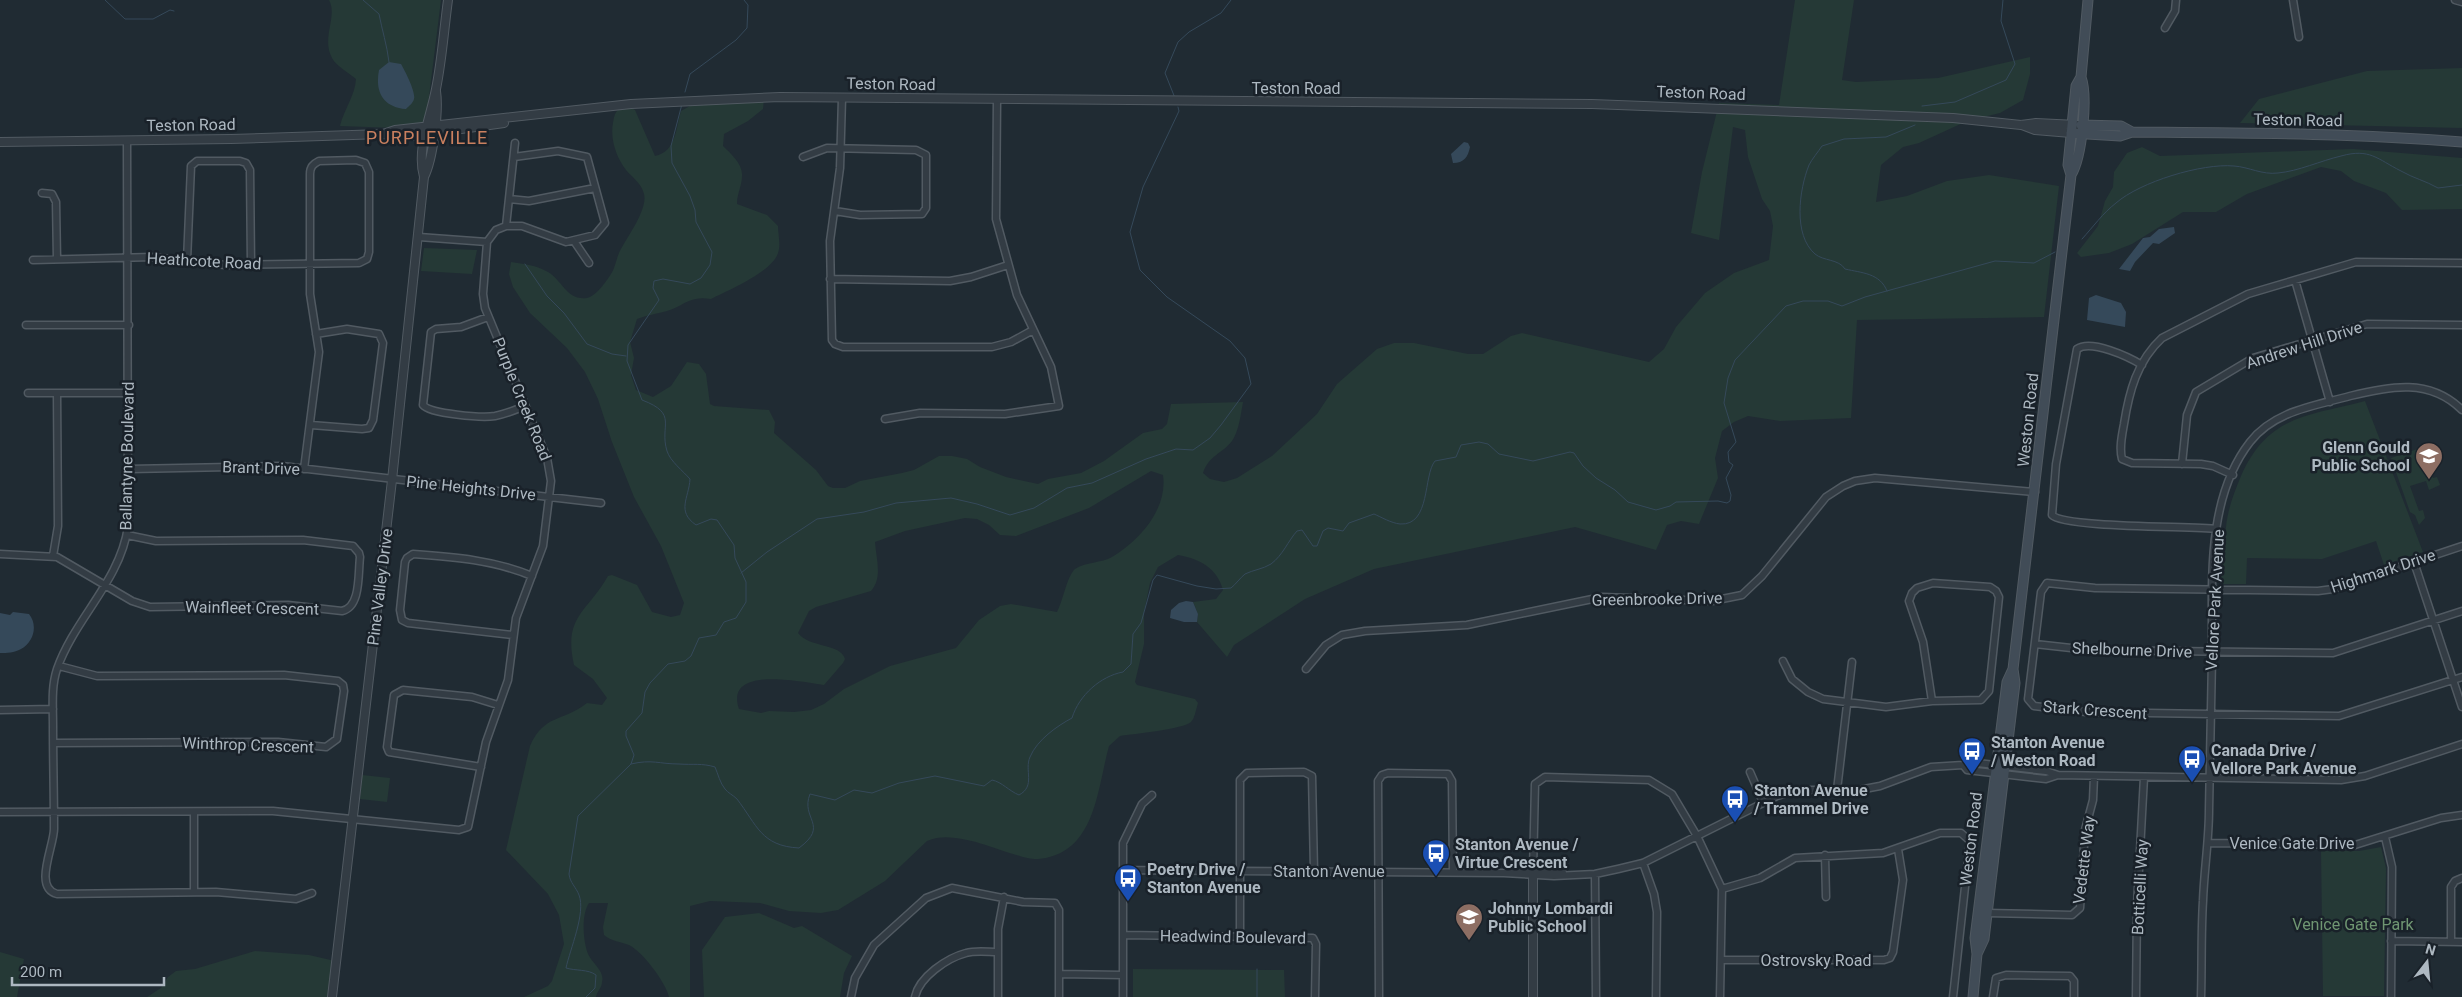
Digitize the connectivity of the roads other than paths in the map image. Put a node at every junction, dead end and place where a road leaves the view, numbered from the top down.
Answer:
1 (448, 0) edge
2 (2088, 0) edge
3 (2176, 0) edge
4 (2293, 0) edge
5 (2455, 0) edge
6 (2462, 2) edge
7 (2165, 28) dead end
8 (2300, 36) dead end
9 (842, 98) junction
10 (997, 100) junction
11 (2076, 129) junction
12 (430, 130) junction
13 (0, 142) edge
14 (127, 142) junction
15 (2462, 142) edge
16 (515, 143) dead end
17 (841, 150) junction
18 (514, 157) junction
19 (803, 157) dead end
20 (596, 188) junction
21 (42, 193) dead end
22 (509, 199) junction
23 (835, 211) junction
24 (506, 226) junction
25 (419, 237) junction
26 (574, 241) junction
27 (487, 242) junction
28 (128, 258) junction
29 (57, 259) junction
30 (33, 260) dead end
31 (187, 261) junction
32 (590, 263) dead end
33 (2462, 263) edge
34 (251, 264) junction
35 (310, 264) junction
36 (1008, 265) junction
37 (830, 279) junction
38 (2296, 280) junction
39 (488, 317) junction
40 (26, 325) dead end
41 (129, 325) junction
42 (2462, 325) edge
43 (1033, 330) junction
44 (316, 334) junction
45 (2313, 340) junction
46 (2142, 365) junction
47 (28, 393) dead end
48 (57, 393) junction
49 (128, 393) junction
50 (2330, 402) junction
51 (525, 406) junction
52 (2462, 410) edge
53 (885, 419) dead end
54 (310, 425) junction
55 (2182, 464) junction
56 (130, 469) junction
57 (304, 469) junction
58 (2233, 475) junction
59 (392, 480) junction
60 (2035, 492) junction
61 (549, 497) junction
62 (601, 503) dead end
63 (2218, 529) junction
64 (127, 535) junction
65 (2462, 546) edge
66 (0, 554) edge
67 (53, 556) junction
68 (2414, 562) junction
69 (532, 576) junction
70 (105, 585) junction
71 (2213, 590) junction
72 (2462, 611) edge
73 (2434, 620) junction
74 (513, 635) junction
75 (2035, 644) junction
76 (2212, 652) junction
77 (1783, 660) dead end
78 (1852, 662) dead end
79 (58, 666) junction
80 (1306, 669) dead end
81 (2462, 677) edge
82 (2453, 680) junction
83 (1932, 701) junction
84 (1846, 702) junction
85 (498, 705) junction
86 (2462, 707) edge
87 (53, 709) junction
88 (0, 710) edge
89 (2211, 714) junction
90 (53, 743) junction
91 (2462, 744) edge
92 (480, 767) junction
93 (2000, 770) junction
94 (1750, 772) dead end
95 (2094, 776) junction
96 (2144, 777) junction
97 (2210, 778) junction
98 (1837, 790) junction
99 (1152, 795) dead end
100 (1764, 802) junction
101 (0, 812) edge
102 (54, 812) junction
103 (194, 812) junction
104 (2462, 815) edge
105 (352, 819) junction
106 (1698, 836) junction
107 (2386, 837) junction
108 (2208, 843) junction
109 (1898, 849) junction
110 (1825, 855) junction
111 (1643, 864) junction
112 (1124, 870) junction
113 (1240, 871) junction
114 (1314, 871) junction
115 (1380, 872) junction
116 (1454, 872) junction
117 (1533, 873) junction
118 (1595, 874) junction
119 (2462, 878) edge
120 (1722, 890) junction
121 (194, 892) junction
122 (312, 893) dead end
123 (1004, 897) junction
124 (1826, 897) dead end
125 (1987, 913) junction
126 (1124, 935) junction
127 (1240, 936) junction
128 (2391, 941) junction
129 (2450, 942) junction
130 (2462, 942) edge
131 (998, 952) junction
132 (1977, 954) junction
133 (1721, 960) junction
134 (1059, 974) junction
135 (1123, 974) junction
136 (332, 997) edge
137 (851, 997) edge
138 (915, 997) edge
139 (998, 997) edge
140 (1059, 997) edge
141 (1123, 997) edge
142 (1315, 997) edge
143 (1379, 997) edge
144 (1533, 997) edge
145 (1596, 997) edge
146 (1656, 997) edge
147 (1720, 997) edge
148 (1953, 997) edge
149 (1973, 997) edge
150 (1993, 997) edge
151 (2074, 997) edge
152 (2136, 997) edge
153 (2201, 997) edge
154 (2391, 997) edge

1 - 12 street, Pine Valley Drive
2 - 11 main road, Weston Road
3 - 7 street
4 - 8 street
5 - 6 street
9 - 10 street, Teston Road
9 - 12 street, Teston Road
9 - 17 street
10 - 11 street, Teston Road
10 - 36 street
11 - 15 main road, Teston Road
11 - 60 main road, Weston Road
12 - 14 street, Teston Road
12 - 25 street, Pine Valley Drive
13 - 14 street, Teston Road
14 - 28 street, Ballantyne Boulevard
16 - 18 street
17 - 19 street
17 - 23 street
17 - 23 street
18 - 20 street
18 - 22 street
20 - 22 street
20 - 26 street
21 - 29 street
22 - 24 street
23 - 37 street
24 - 26 street
24 - 27 street
25 - 27 street
25 - 59 street, Pine Valley Drive
26 - 32 street
27 - 39 street, Purple Creek Road
28 - 29 street, Heathcote Road
28 - 31 street, Heathcote Road
28 - 41 street, Ballantyne Boulevard
29 - 30 street, Heathcote Road
31 - 34 street, Heathcote Road
31 - 34 street
33 - 38 street
34 - 35 street, Heathcote Road
35 - 35 street
35 - 44 street
36 - 37 street
36 - 43 street
37 - 43 street
38 - 45 street
38 - 46 street
39 - 51 street, Purple Creek Road
39 - 51 street
40 - 41 street
41 - 49 street, Ballantyne Boulevard
42 - 45 street, Andrew Hill Drive
43 - 53 street
44 - 54 street
44 - 54 street
45 - 50 street
45 - 55 street, Andrew Hill Drive
46 - 55 street
46 - 63 street
47 - 48 street
48 - 49 street
48 - 67 street
49 - 56 street, Ballantyne Boulevard
50 - 52 street, Vellore Park Avenue
50 - 58 street, Vellore Park Avenue
51 - 61 street, Purple Creek Road
54 - 57 street
55 - 58 street
56 - 57 street, Brant Drive
56 - 64 street, Ballantyne Boulevard
57 - 59 street, Brant Drive
58 - 63 street, Vellore Park Avenue
59 - 61 street, Pine Heights Drive
59 - 105 street, Pine Valley Drive
60 - 80 street, Greenbrooke Drive
60 - 93 main road, Weston Road
61 - 62 street, Pine Heights Drive
61 - 69 street, Purple Creek Road
63 - 71 street, Vellore Park Avenue
64 - 70 street, Ballantyne Boulevard
64 - 70 street, Wainfleet Crescent
65 - 68 street, Highmark Drive
66 - 67 street
67 - 70 street
68 - 71 street, Highmark Drive
68 - 73 street
69 - 74 street, Purple Creek Road
69 - 74 street
70 - 79 street, Ballantyne Boulevard
71 - 75 street, Stark Crescent
71 - 76 street, Vellore Park Avenue
72 - 73 street, Shelbourne Drive
73 - 76 street, Shelbourne Drive
73 - 82 street
74 - 85 street, Purple Creek Road
75 - 76 street, Shelbourne Drive
75 - 89 street, Stark Crescent
76 - 89 street, Vellore Park Avenue
77 - 84 street
78 - 84 street
79 - 87 street, Ballantyne Boulevard
79 - 90 street, Winthrop Crescent
81 - 82 street, Stark Crescent
82 - 86 street
82 - 89 street, Stark Crescent
83 - 83 street
83 - 84 street
84 - 98 street
85 - 92 street, Purple Creek Road
85 - 92 street
87 - 88 street
87 - 90 street, Ballantyne Boulevard
89 - 97 street, Vellore Park Avenue
90 - 102 street, Ballantyne Boulevard
91 - 97 street, Stanton Avenue
92 - 105 street, Purple Creek Road
93 - 95 street, Stanton Avenue
93 - 98 street, Stanton Avenue
93 - 125 main road, Weston Road
93 - 132 main road, Weston Road
94 - 100 street
95 - 96 street, Stanton Avenue
95 - 125 street, Vedette Way
96 - 97 street, Stanton Avenue
96 - 152 street, Botticelli Way
97 - 108 street, Vellore Park Avenue
98 - 100 street, Stanton Avenue
99 - 112 street
100 - 106 street, Stanton Avenue
101 - 102 street
102 - 103 street
102 - 121 street, Ballantyne Boulevard
103 - 105 street
103 - 121 street
104 - 107 street, Venice Gate Drive
105 - 136 street, Pine Valley Drive
106 - 111 street, Stanton Avenue
106 - 117 street
106 - 120 street
107 - 108 street, Venice Gate Drive
107 - 128 street
108 - 153 street, Vellore Park Avenue
109 - 110 street
109 - 133 street, Ostrovsky Road
109 - 148 street
110 - 120 street
110 - 124 street
111 - 118 street, Stanton Avenue
111 - 146 street
112 - 113 street, Stanton Avenue
112 - 126 street
113 - 114 street, Stanton Avenue
113 - 114 street
113 - 127 street
114 - 115 street, Stanton Avenue
115 - 116 street, Stanton Avenue
115 - 116 street
115 - 143 street
116 - 117 street, Stanton Avenue
117 - 118 street, Stanton Avenue
117 - 144 street
118 - 145 street
119 - 129 street
120 - 133 street
121 - 122 street
123 - 131 street
123 - 134 street
123 - 137 street
125 - 132 main road, Weston Road
126 - 127 street, Headwind Boulevard
126 - 135 street
127 - 142 street, Headwind Boulevard
128 - 129 street
128 - 154 street
129 - 130 street
131 - 138 street
131 - 139 street
132 - 149 main road, Weston Road
133 - 147 street
134 - 135 street
134 - 140 street
135 - 141 street
150 - 151 street

